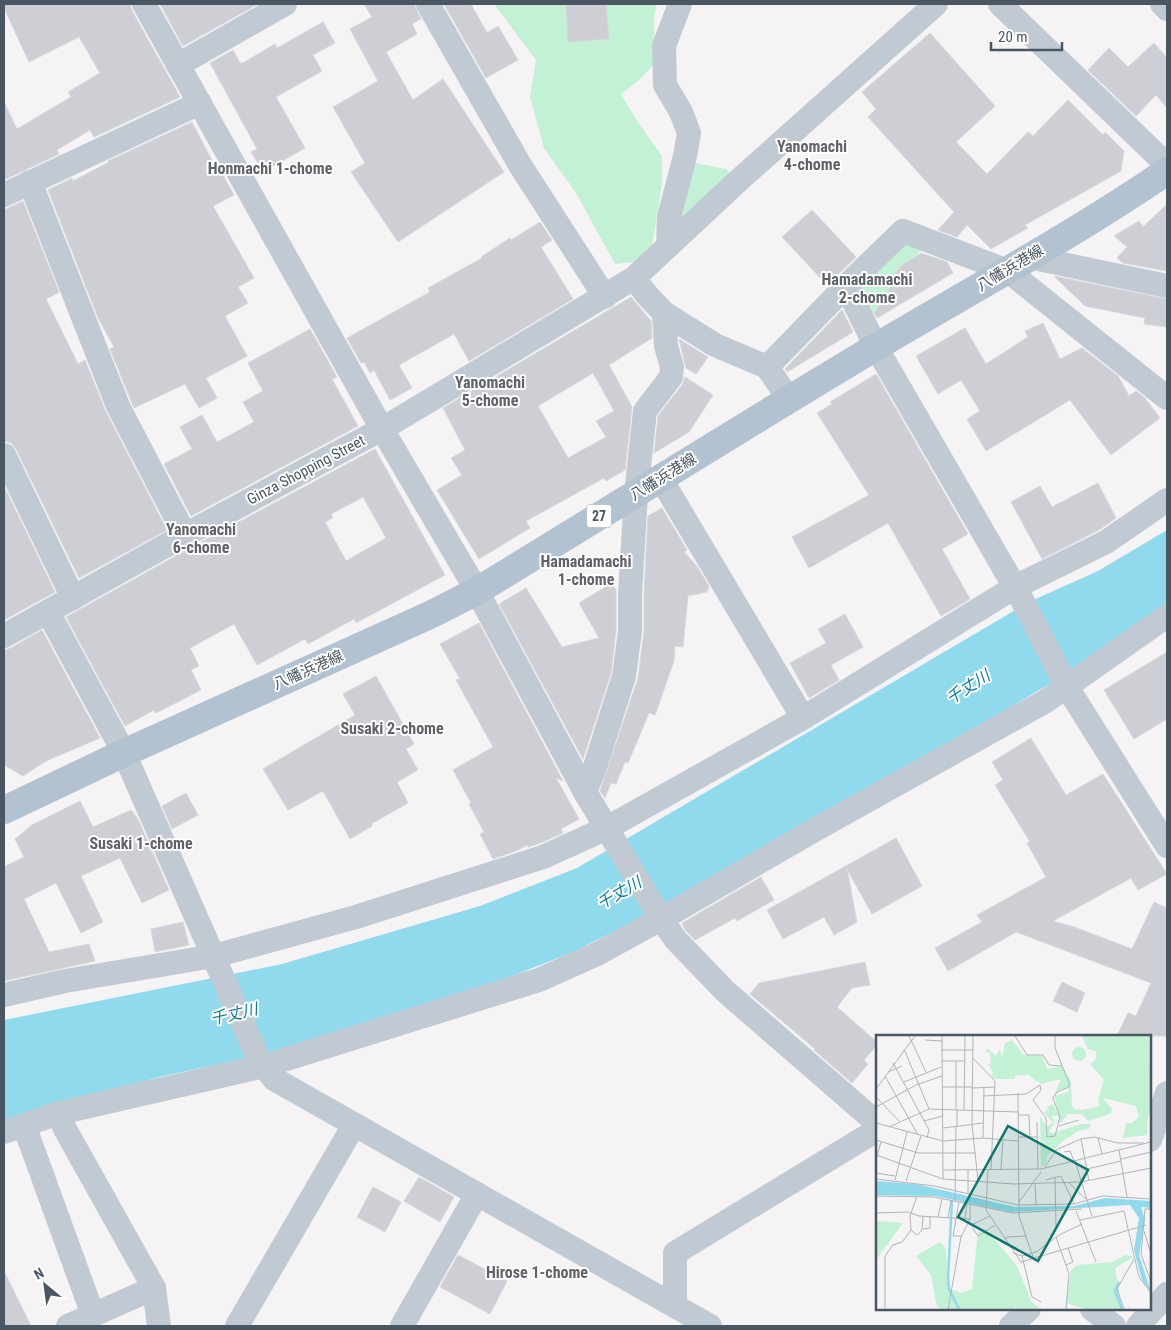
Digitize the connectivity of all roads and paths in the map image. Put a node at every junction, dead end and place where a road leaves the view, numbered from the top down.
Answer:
1 (144, 4) edge
2 (285, 4) edge
3 (428, 4) edge
4 (680, 4) edge
5 (936, 4) edge
6 (1000, 4) edge
7 (1162, 4) edge
8 (1167, 9) edge
9 (178, 65) junction
10 (200, 103) junction
11 (1167, 165) edge
12 (1167, 171) edge
13 (30, 182) junction
14 (4, 195) edge
15 (668, 246) junction
16 (1019, 264) junction
17 (634, 278) junction
18 (846, 286) junction
19 (1167, 286) edge
20 (604, 297) junction
21 (664, 313) junction
22 (876, 347) junction
23 (767, 368) junction
24 (1167, 398) edge
25 (789, 399) junction
26 (382, 429) junction
27 (4, 455) edge
28 (661, 479) junction
29 (636, 494) junction
30 (1167, 500) edge
31 (185, 535) junction
32 (478, 591) junction
33 (1017, 592) junction
34 (73, 598) junction
35 (48, 612) junction
36 (1167, 616) edge
37 (4, 636) edge
38 (1067, 685) junction
39 (803, 718) junction
40 (124, 753) junction
41 (585, 792) junction
42 (4, 809) edge
43 (610, 834) junction
44 (1167, 846) edge
45 (659, 915) junction
46 (216, 960) junction
47 (4, 995) edge
48 (261, 1062) junction
49 (1165, 1106) edge
50 (59, 1113) junction
51 (876, 1122) edge
52 (354, 1125) junction
53 (14, 1128) edge
54 (876, 1131) edge
55 (1151, 1138) edge
56 (477, 1194) junction
57 (154, 1288) junction
58 (1167, 1294) edge
59 (675, 1306) junction
60 (1028, 1310) edge
61 (1093, 1310) edge
62 (93, 1315) junction
63 (68, 1326) edge
64 (159, 1326) edge
65 (237, 1326) edge
66 (402, 1326) edge
67 (710, 1326) edge
68 (1011, 1326) edge
69 (1114, 1326) edge
70 (1138, 1326) edge

1 - 9 street
2 - 9 street
3 - 20 street
4 - 15 street
5 - 15 street, Ginza Shopping Street
6 - 11 street
7 - 8 street
9 - 10 street
10 - 13 street
10 - 26 street
12 - 16 main road, 八幡浜港線 / 27
13 - 14 street
13 - 31 street
15 - 17 street, Ginza Shopping Street
16 - 18 street
16 - 19 street
16 - 22 main road, 八幡浜港線 / 27
16 - 24 street
17 - 20 street, Ginza Shopping Street
17 - 21 street
18 - 22 street
18 - 23 street
20 - 26 street, Ginza Shopping Street
21 - 23 street
21 - 29 street
22 - 25 main road, 八幡浜港線 / 27
22 - 33 street
23 - 25 street
25 - 28 main road, 八幡浜港線 / 27
26 - 31 street, Ginza Shopping Street
26 - 32 street
27 - 34 street
28 - 29 main road, 八幡浜港線 / 27
28 - 39 street
29 - 32 main road, 八幡浜港線 / 27
29 - 41 street
30 - 33 street
31 - 34 street, Ginza Shopping Street
32 - 40 main road, 八幡浜港線 / 27
32 - 41 street
33 - 38 street
33 - 39 street
34 - 35 street, Ginza Shopping Street
35 - 37 street, Ginza Shopping Street
35 - 40 street
36 - 38 street
38 - 44 street
38 - 45 street
39 - 43 street
40 - 42 main road, 八幡浜港線 / 27
40 - 46 street
41 - 43 street
43 - 45 street
43 - 46 street
45 - 48 street
45 - 51 street
46 - 47 street
46 - 48 street
48 - 50 street
48 - 52 street
49 - 55 street
50 - 53 street
50 - 57 street
52 - 56 street
52 - 65 street
53 - 62 street
54 - 59 street
56 - 59 street
56 - 66 street
57 - 62 street
57 - 64 street
58 - 70 street
59 - 67 street
60 - 68 street
61 - 69 street
62 - 63 street

